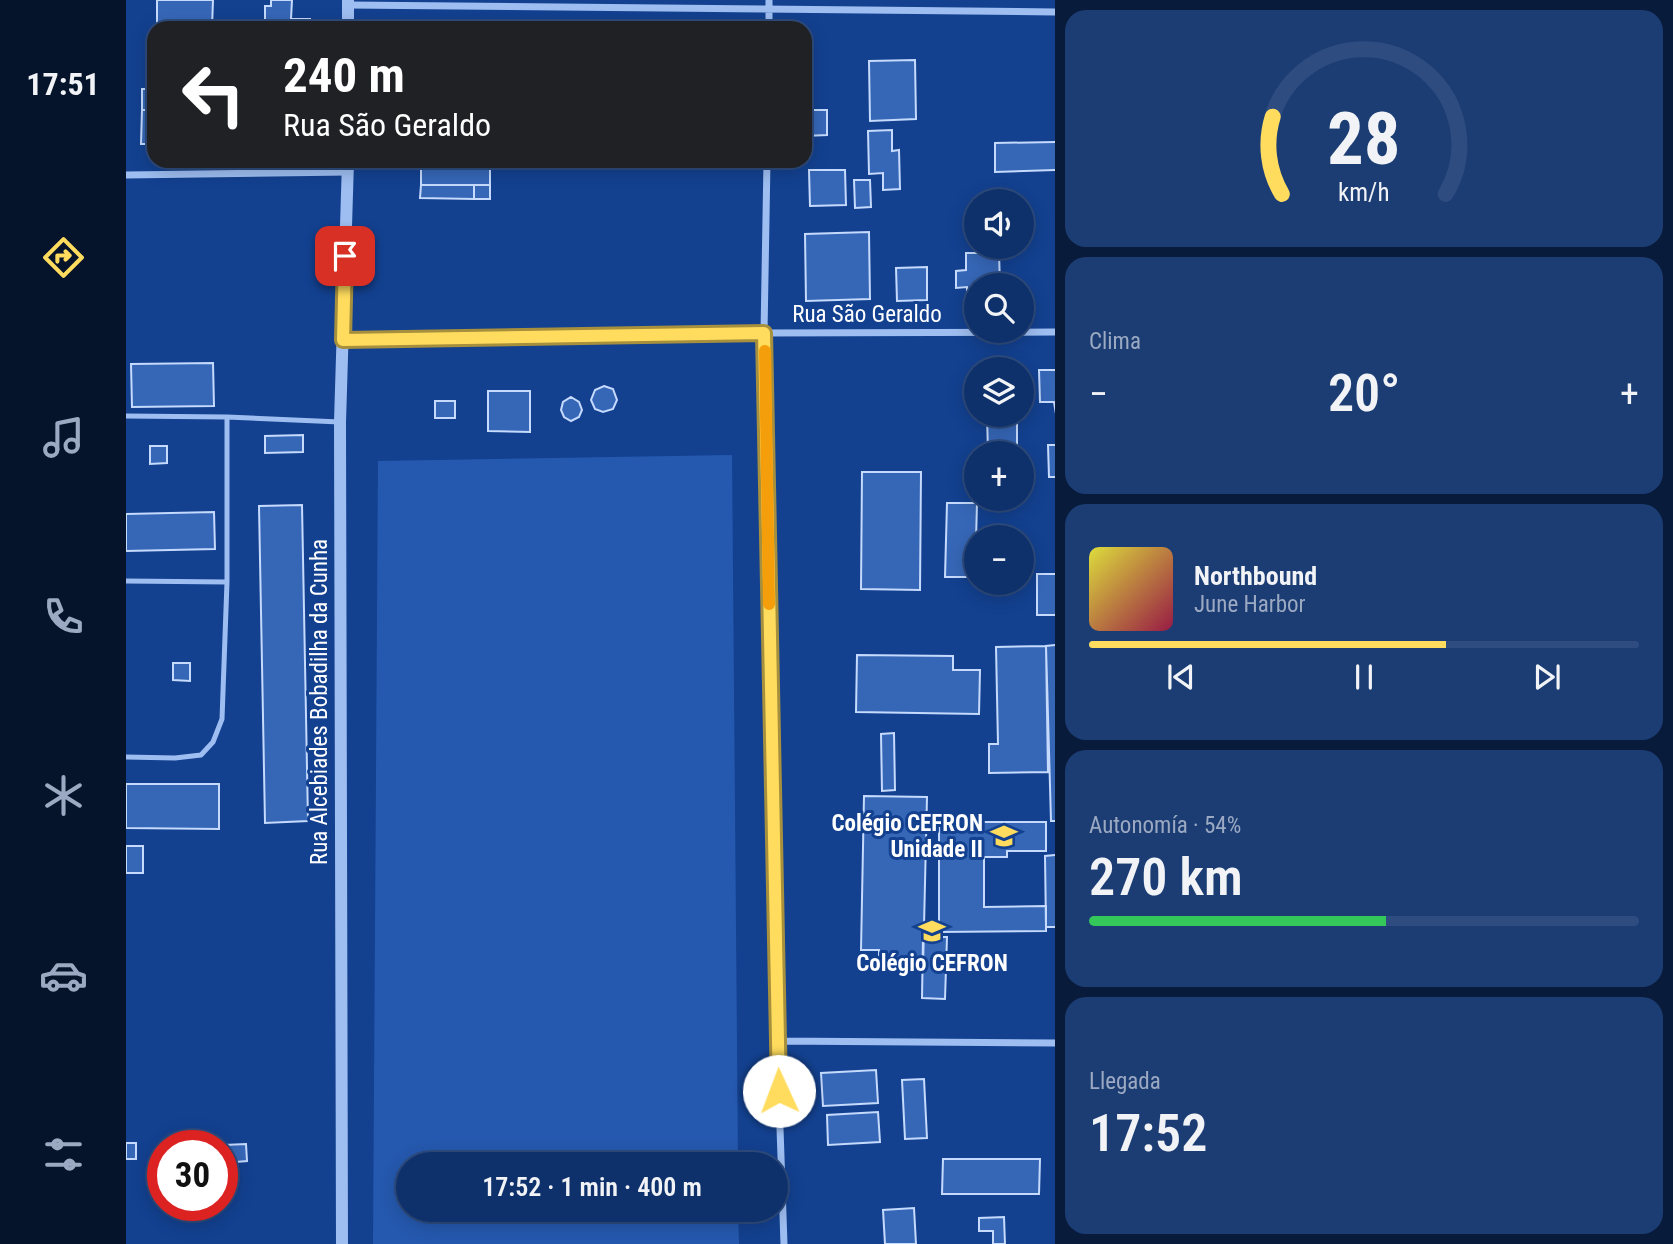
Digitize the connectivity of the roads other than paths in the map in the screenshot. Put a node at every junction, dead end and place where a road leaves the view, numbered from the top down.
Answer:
1 (769, 0) edge
2 (348, 3) edge
3 (769, 10) junction
4 (1055, 12) edge
5 (348, 21) edge
6 (769, 21) edge
7 (299, 168) edge
8 (348, 168) edge
9 (767, 168) edge
10 (126, 175) edge
11 (1055, 332) edge
12 (764, 333) junction
13 (343, 340) junction
14 (126, 416) edge
15 (226, 416) junction
16 (340, 422) junction
17 (126, 581) edge
18 (227, 582) junction
19 (126, 757) edge
20 (777, 1041) junction
21 (1055, 1043) edge
22 (342, 1244) edge
23 (784, 1244) edge

1 - 3 street
2 - 3 street
2 - 5 street
3 - 4 street
3 - 6 street
7 - 10 street
8 - 13 street, Rua Alcebiades Bobadilha da Cunha
9 - 12 street
11 - 12 street, Rua São Geraldo
12 - 13 street, Rua São Geraldo
12 - 20 street
13 - 16 street, Rua Alcebiades Bobadilha da Cunha
14 - 15 lane
15 - 16 lane
15 - 18 lane
16 - 22 street, Rua Alcebiades Bobadilha da Cunha
17 - 18 lane
18 - 19 lane
20 - 21 street
20 - 23 street

